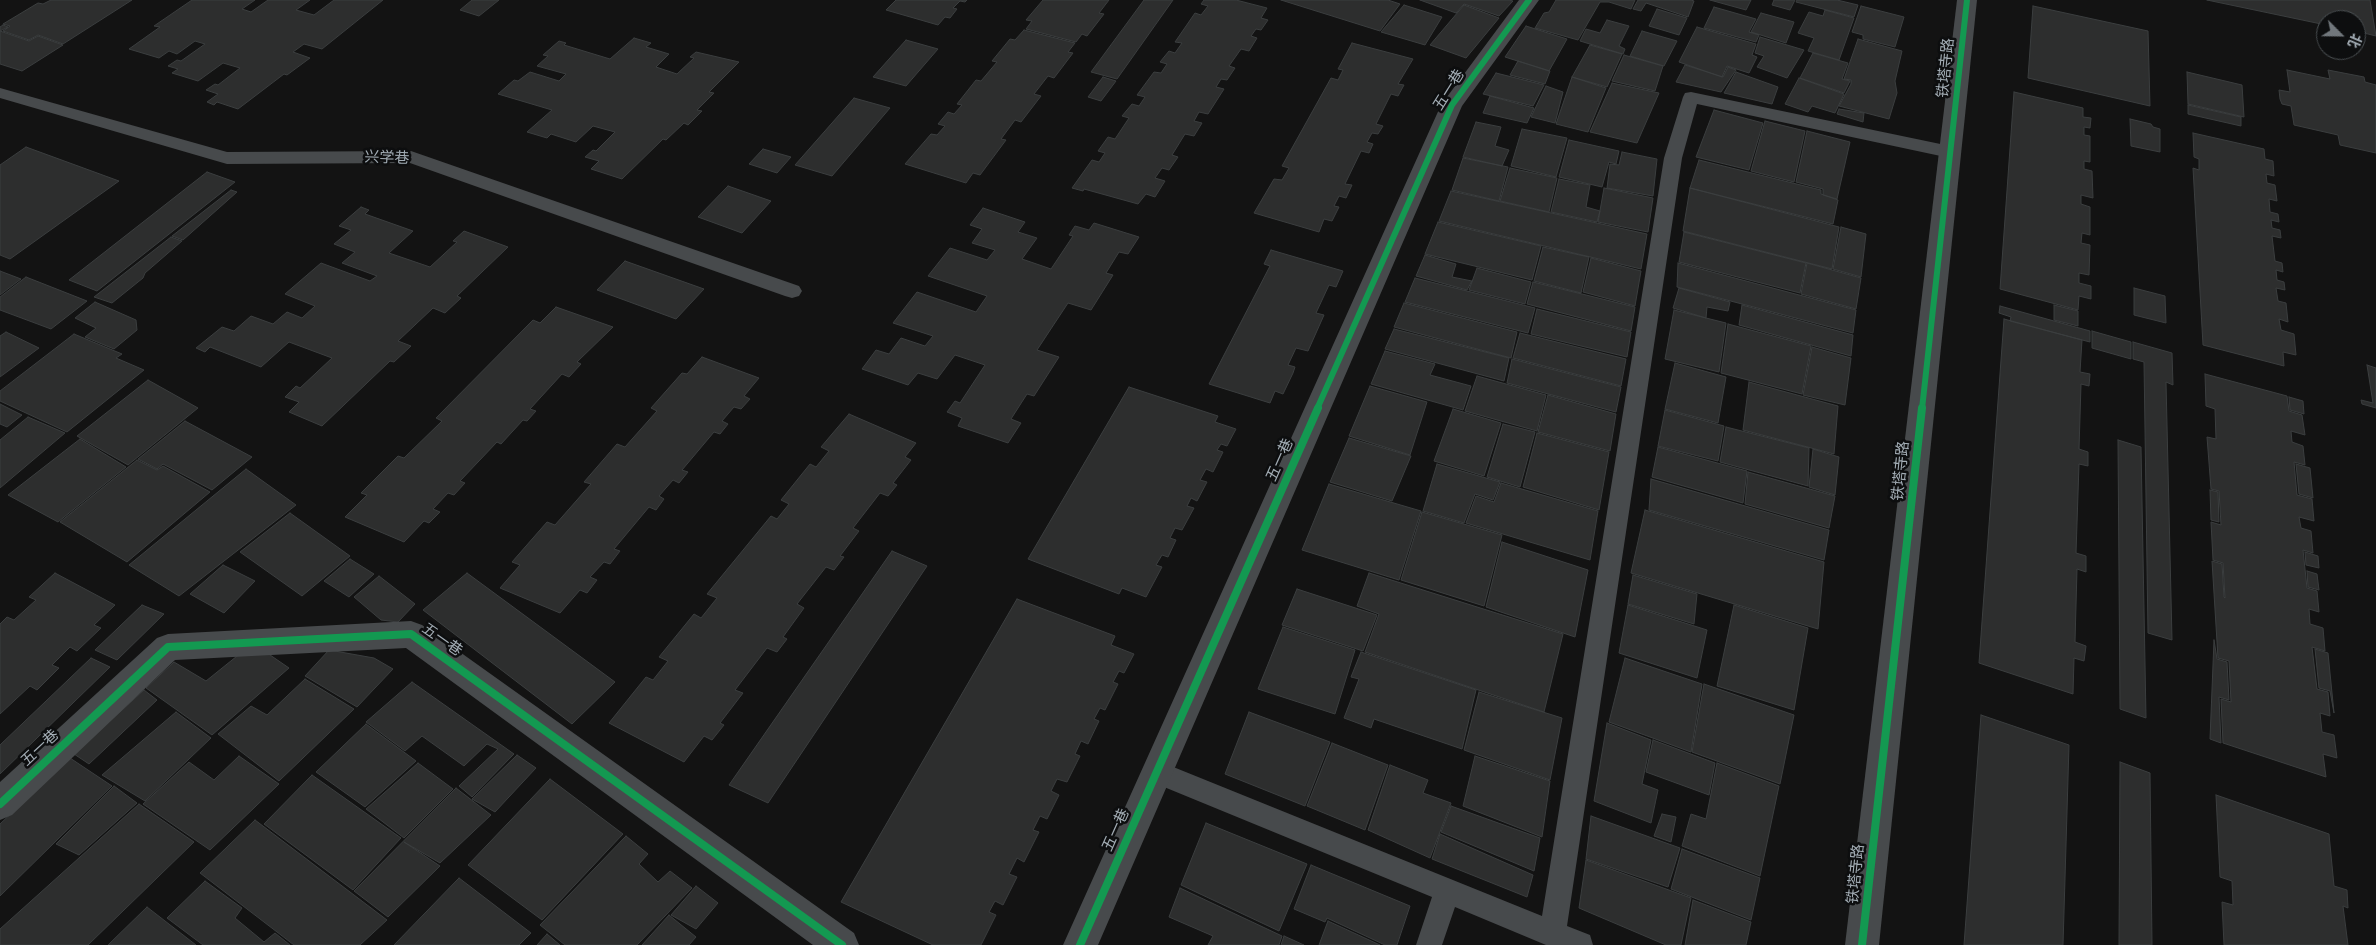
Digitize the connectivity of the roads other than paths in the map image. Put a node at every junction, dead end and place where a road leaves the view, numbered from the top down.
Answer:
1 (1529, 0) edge
2 (1967, 0) edge
3 (0, 92) edge
4 (1950, 152) junction
5 (792, 291) dead end
6 (1156, 772) junction
7 (0, 804) edge
8 (1447, 891) junction
9 (1552, 934) junction
10 (842, 945) edge
11 (1080, 945) edge
12 (1429, 945) edge
13 (1580, 945) edge
14 (1862, 945) edge

1 - 6 street, 五一巷
2 - 4 street, 铁塔寺路
3 - 5 lane, 兴学巷
4 - 9 lane
4 - 14 street, 铁塔寺路
6 - 8 lane
6 - 11 street, 五一巷
7 - 10 street, 五一巷
8 - 9 lane
8 - 12 lane
9 - 13 lane

